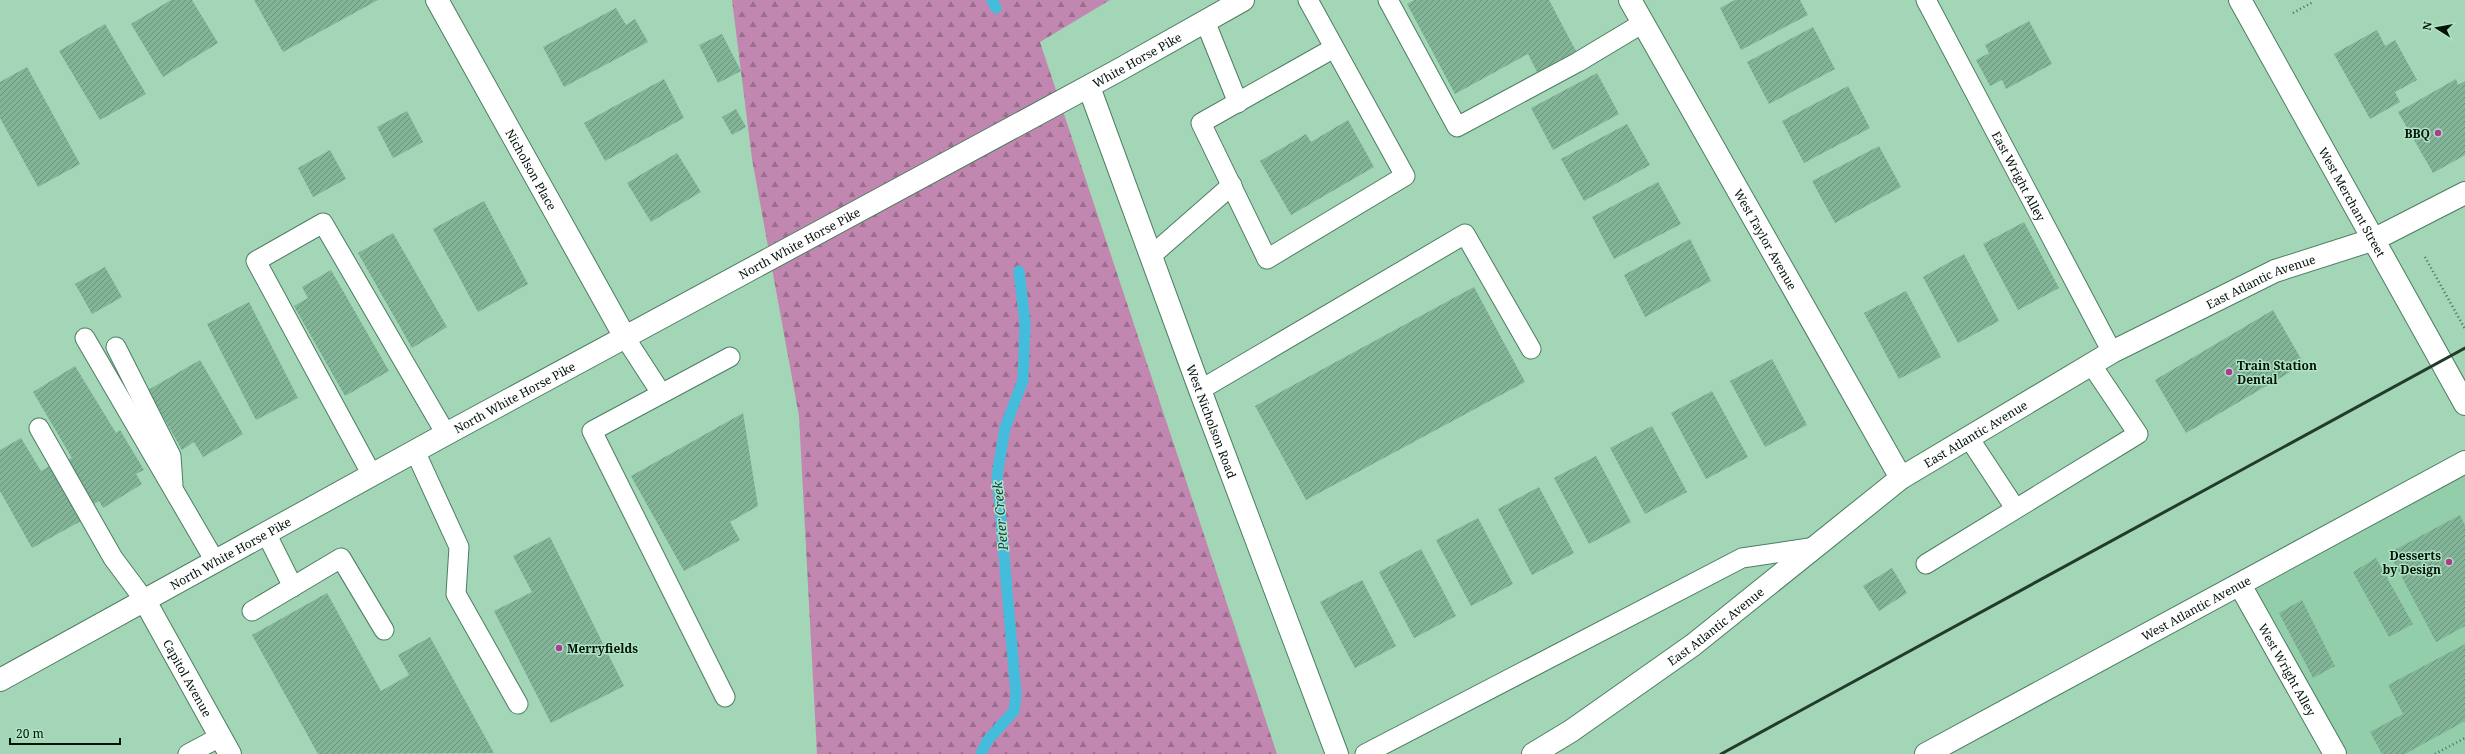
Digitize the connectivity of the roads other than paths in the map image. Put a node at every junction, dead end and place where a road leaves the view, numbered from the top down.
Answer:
1 (437, 0) edge
2 (1243, 0) edge
3 (1308, 0) edge
4 (1388, 0) edge
5 (1630, 0) edge
6 (1926, 0) edge
7 (2240, 0) edge
8 (1205, 21) junction
9 (1643, 23) junction
10 (1334, 48) junction
11 (1089, 87) junction
12 (1238, 103) junction
13 (1030, 118) joint
14 (1232, 185) junction
15 (2465, 193) edge
16 (2375, 239) junction
17 (1151, 256) junction
18 (85, 338) dead end
19 (626, 339) junction
20 (116, 347) dead end
21 (1531, 349) dead end
22 (2112, 352) junction
23 (730, 357) dead end
24 (2091, 364) junction
25 (1200, 390) junction
26 (660, 393) junction
27 (2465, 404) edge
28 (39, 428) dead end
29 (446, 434) junction
30 (1969, 438) junction
31 (415, 451) junction
32 (2465, 462) edge
33 (372, 475) junction
34 (1901, 478) junction
35 (174, 490) junction
36 (2015, 508) junction
37 (266, 533) junction
38 (1816, 547) junction
39 (215, 561) junction
40 (1926, 564) dead end
41 (2240, 585) junction
42 (293, 587) junction
43 (145, 601) junction
44 (252, 611) dead end
45 (384, 630) dead end
46 (0, 680) edge
47 (725, 697) dead end
48 (518, 704) dead end
49 (225, 746) edge
50 (188, 754) edge
51 (1337, 754) edge
52 (1365, 754) edge
53 (1533, 754) edge
54 (1926, 754) edge
55 (2335, 754) edge

1 - 19 main road, Nicholson Place
2 - 8 main road, White Horse Pike
3 - 10 lane
4 - 9 lane
5 - 9 main road, West Taylor Avenue
6 - 22 lane, East Wright Alley
7 - 16 main road, West Merchant Street
8 - 11 main road, White Horse Pike
8 - 12 lane
9 - 34 main road, West Taylor Avenue
10 - 12 lane
10 - 14 lane
11 - 13 main road, White Horse Pike
11 - 17 main road, West Nicholson Road
12 - 14 lane
13 - 19 main road, North White Horse Pike
14 - 17 lane
15 - 16 main road, East Atlantic Avenue
16 - 22 main road, East Atlantic Avenue
16 - 27 main road, West Merchant Street
17 - 25 main road, West Nicholson Road
18 - 35 lane
19 - 26 lane
19 - 29 main road, North White Horse Pike
20 - 35 lane
21 - 25 lane
22 - 24 main road, East Atlantic Avenue
23 - 26 lane
24 - 30 main road, East Atlantic Avenue
24 - 36 lane
25 - 51 main road, West Nicholson Road
26 - 47 lane
28 - 43 lane
29 - 31 main road, North White Horse Pike
29 - 33 lane
30 - 34 main road, East Atlantic Avenue
30 - 36 lane
31 - 33 main road, North White Horse Pike
31 - 48 lane
32 - 41 main road, West Atlantic Avenue
33 - 37 main road, North White Horse Pike
34 - 38 main road, East Atlantic Avenue
35 - 39 lane
36 - 40 lane
37 - 39 main road, North White Horse Pike
37 - 42 lane
38 - 52 lane
38 - 53 main road, East Atlantic Avenue
39 - 43 main road, North White Horse Pike
41 - 54 main road, West Atlantic Avenue
41 - 55 main road, West Wright Alley
42 - 44 lane
42 - 45 lane
43 - 46 main road, North White Horse Pike
43 - 49 main road, Capitol Avenue
49 - 50 lane

